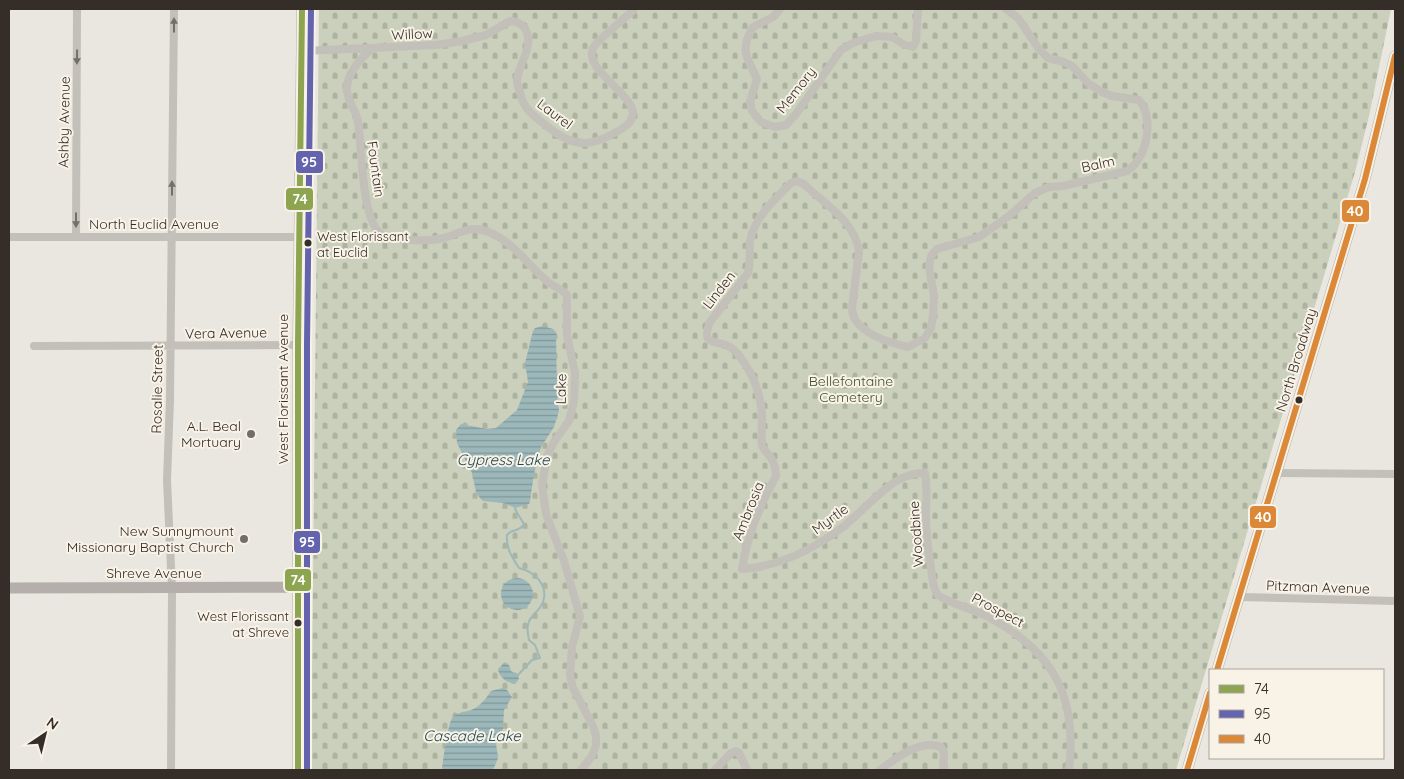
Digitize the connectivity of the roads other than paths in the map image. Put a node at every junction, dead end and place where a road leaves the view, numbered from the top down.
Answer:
1 (77, 9) edge
2 (174, 9) edge
3 (302, 9) edge
4 (634, 9) edge
5 (780, 9) edge
6 (918, 9) edge
7 (1006, 9) edge
8 (518, 22) joint
9 (372, 49) junction
10 (302, 51) junction
11 (1395, 56) edge
12 (76, 236) junction
13 (172, 236) junction
14 (300, 236) junction
15 (9, 238) edge
16 (446, 238) joint
17 (928, 332) joint
18 (709, 342) joint
19 (298, 345) junction
20 (34, 346) dead end
21 (170, 346) junction
22 (925, 473) joint
23 (1277, 473) junction
24 (1395, 474) edge
25 (742, 569) joint
26 (299, 587) junction
27 (9, 588) edge
28 (172, 589) junction
29 (937, 593) joint
30 (1239, 597) junction
31 (1395, 602) edge
32 (1217, 669) edge
33 (1209, 696) edge
34 (171, 770) edge
35 (298, 770) edge
36 (581, 770) edge
37 (715, 770) edge
38 (747, 770) edge
39 (880, 770) edge
40 (943, 770) edge
41 (1069, 770) edge
42 (1187, 770) edge

1 -> 12 street, Ashby Avenue
13 -> 2 street, Rosalie Street
3 - 10 main road, West Florissant Avenue
4 - 8 street, Laurel
5 - 6 street, Memory
7 - 17 street, Balm
8 - 9 street, Willow
9 - 10 street, Willow
9 - 16 street, Fountain
10 - 14 main road, West Florissant Avenue
11 - 23 main road, North Broadway
12 - 13 street, North Euclid Avenue
12 - 15 street, North Euclid Avenue
13 - 14 street, North Euclid Avenue
13 - 21 street, Rosalie Street
14 - 19 main road, West Florissant Avenue
16 - 36 street, Lake
17 - 18 street, Linden
18 - 25 street, Ambrosia
19 - 21 street, Vera Avenue
19 - 26 main road, West Florissant Avenue
20 - 21 street, Vera Avenue
21 - 28 street, Rosalie Street
22 - 25 street, Myrtle
22 - 29 street, Woodbine
23 - 24 street
23 - 30 main road, North Broadway
26 - 28 main road, Shreve Avenue
26 - 35 main road, West Florissant Avenue
27 - 28 main road, Shreve Avenue
28 - 34 street, Rosalie Street
29 - 41 street, Prospect
30 - 31 street, Pitzman Avenue
30 - 32 main road, North Broadway
33 - 42 main road
37 - 38 street
39 - 40 street

